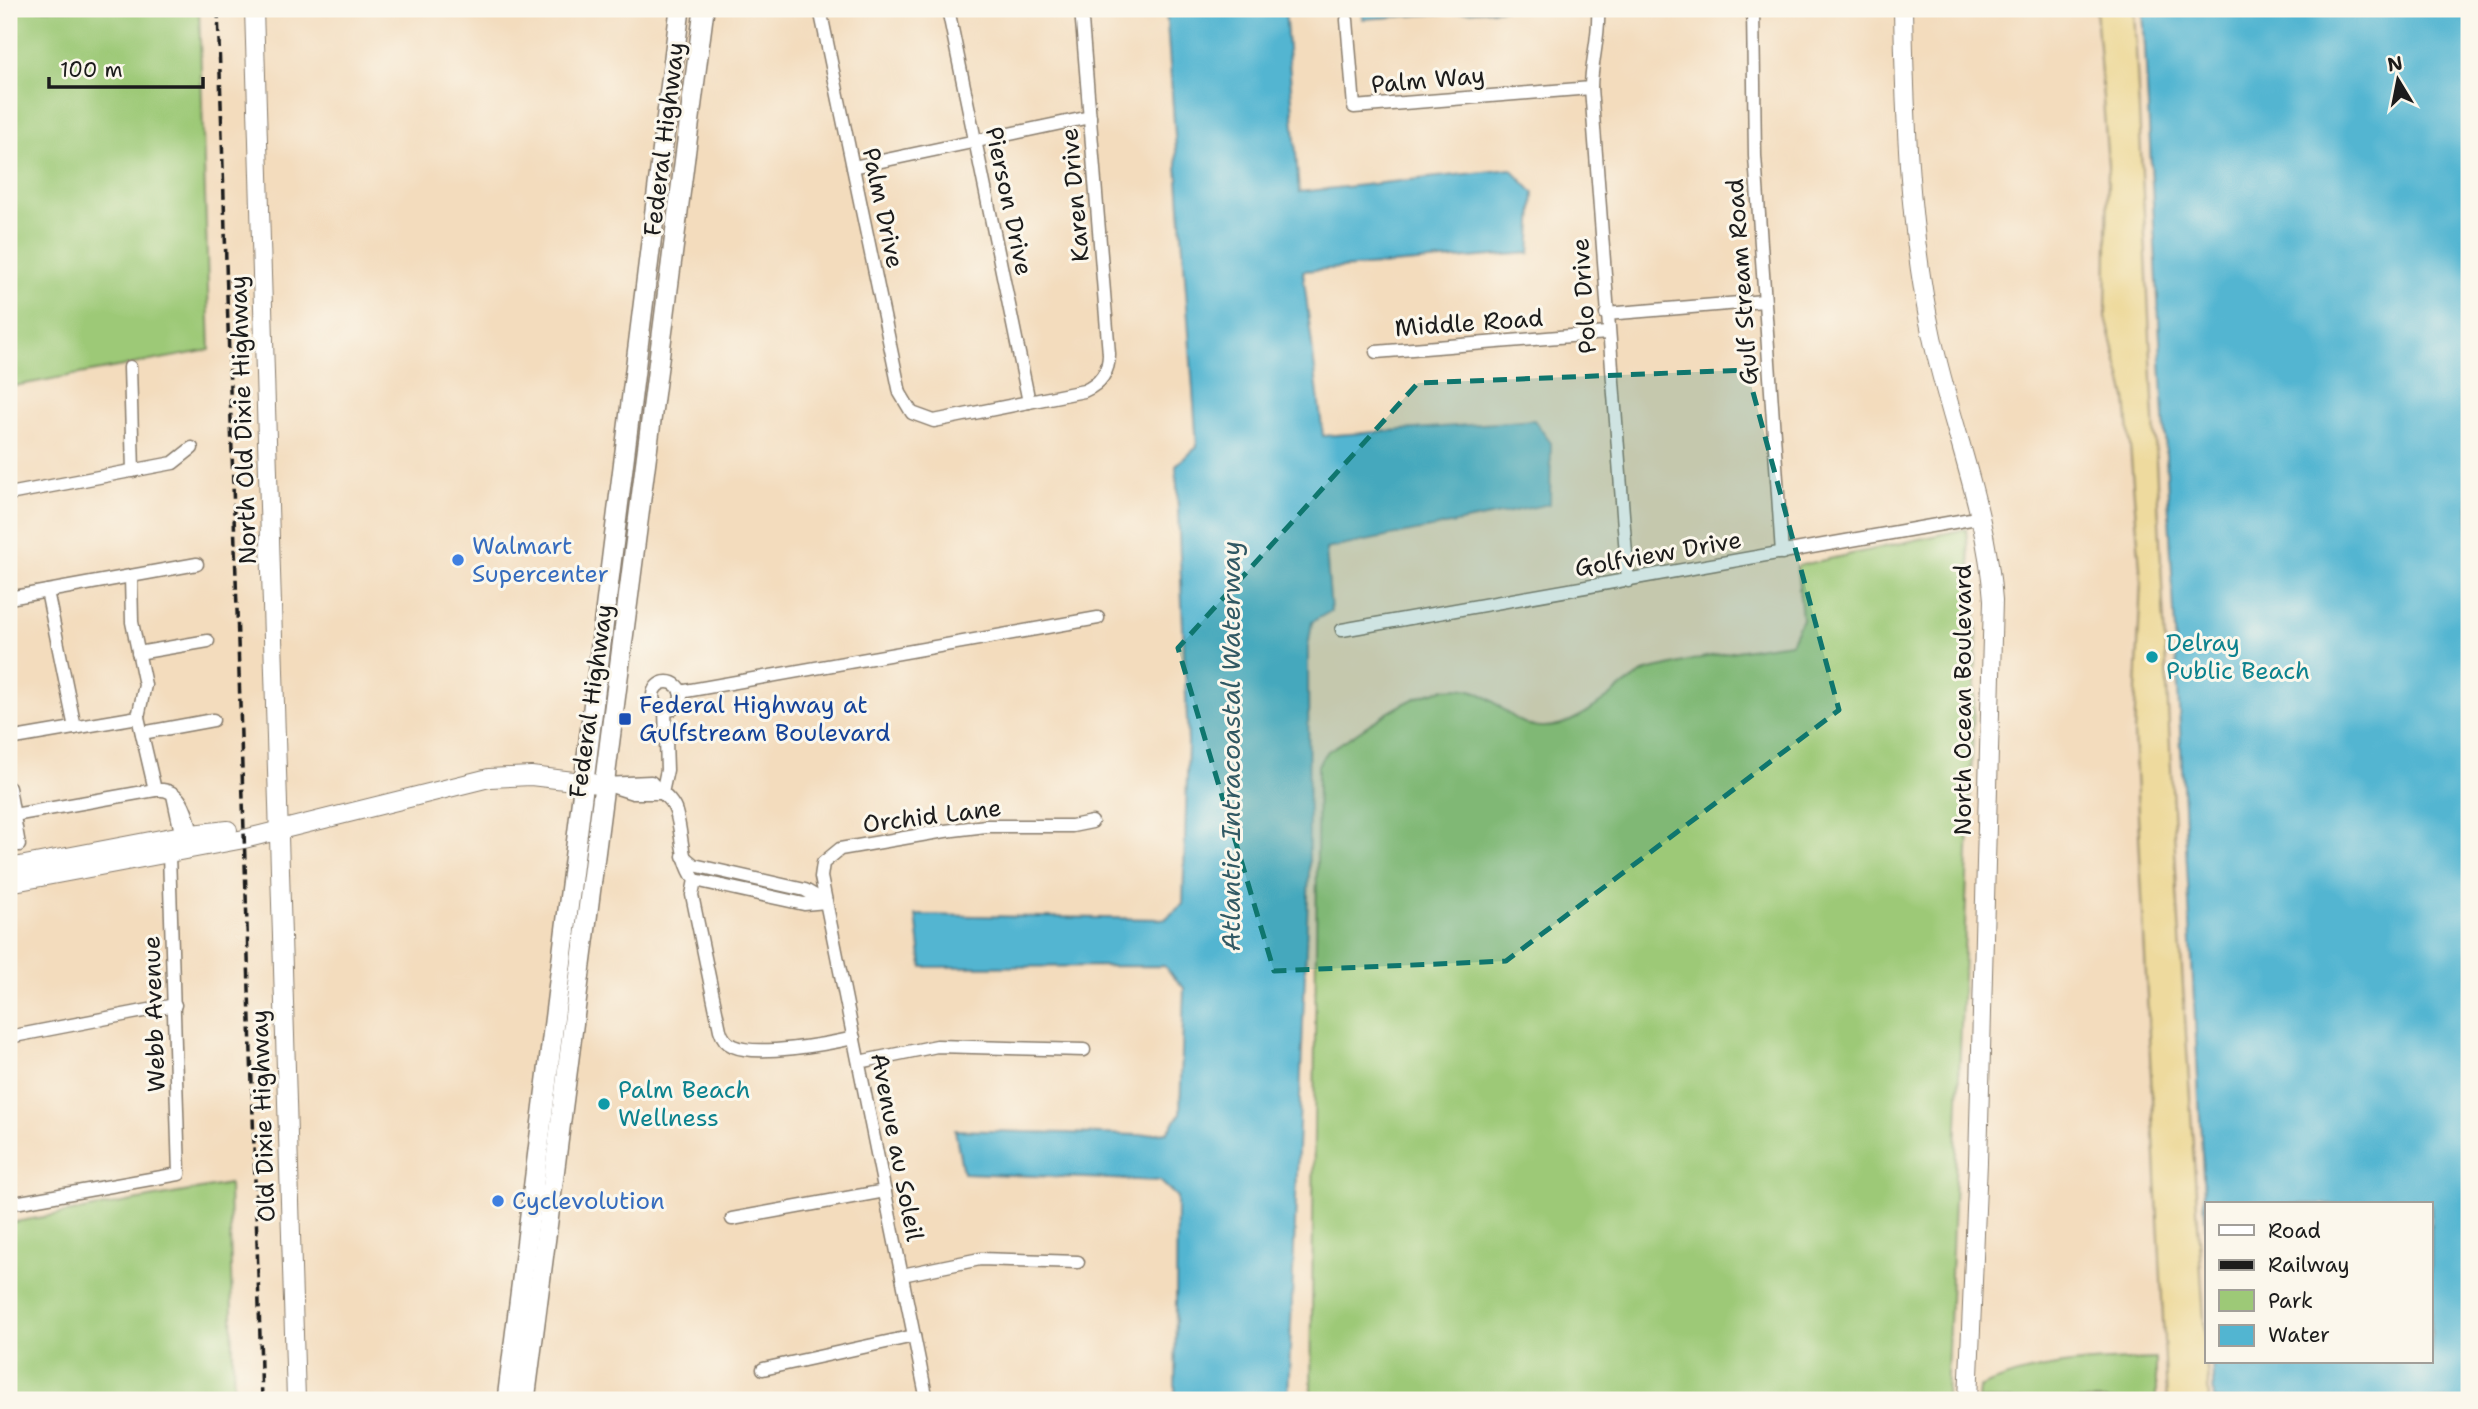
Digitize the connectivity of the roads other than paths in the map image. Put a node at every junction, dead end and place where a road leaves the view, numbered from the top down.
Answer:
1 (254, 9) edge
2 (680, 9) edge
3 (704, 9) edge
4 (820, 9) edge
5 (948, 9) edge
6 (1081, 9) edge
7 (1598, 9) edge
8 (1754, 9) edge
9 (1903, 9) edge
10 (1347, 20) dead end
11 (1591, 88) junction
12 (1090, 117) junction
13 (975, 142) junction
14 (660, 165) junction
15 (853, 167) junction
16 (1764, 301) junction
17 (1606, 314) junction
18 (1607, 334) junction
19 (638, 337) junction
20 (663, 337) junction
21 (1376, 352) dead end
22 (130, 368) dead end
23 (1029, 402) junction
24 (192, 448) dead end
25 (649, 456) junction
26 (622, 466) junction
27 (133, 471) junction
28 (9, 494) edge
29 (642, 503) junction
30 (1982, 517) junction
31 (1782, 553) junction
32 (197, 564) dead end
33 (131, 576) junction
34 (1628, 581) junction
35 (47, 591) junction
36 (9, 598) edge
37 (1098, 618) dead end
38 (1342, 629) dead end
39 (208, 641) dead end
40 (138, 653) junction
41 (680, 692) junction
42 (665, 710) junction
43 (138, 717) junction
44 (213, 720) dead end
45 (75, 728) junction
46 (142, 733) junction
47 (9, 739) edge
48 (595, 783) junction
49 (9, 788) edge
50 (155, 790) junction
51 (662, 793) junction
52 (14, 815) junction
53 (1092, 822) dead end
54 (280, 830) junction
55 (185, 844) junction
56 (19, 845) dead end
57 (683, 856) junction
58 (9, 868) edge
59 (695, 880) junction
60 (9, 883) edge
61 (826, 902) junction
62 (175, 1005) junction
63 (9, 1037) edge
64 (854, 1038) junction
65 (1084, 1050) dead end
66 (859, 1062) junction
67 (546, 1091) junction
68 (560, 1134) junction
69 (540, 1141) junction
70 (555, 1168) junction
71 (885, 1191) junction
72 (9, 1204) edge
73 (732, 1219) dead end
74 (1078, 1262) dead end
75 (902, 1275) junction
76 (914, 1336) junction
77 (763, 1369) dead end
78 (296, 1400) edge
79 (507, 1400) edge
80 (526, 1400) edge
81 (927, 1400) edge
82 (1968, 1400) edge

1 - 54 street, North Old Dixie Highway
2 - 14 main road, Federal Highway
3 - 20 main road, Federal Highway
4 - 15 street, Palm Drive
5 - 13 street, Pierson Drive
6 - 12 street, Karen Drive
7 - 11 street, Polo Drive
8 - 16 street, Gulf Stream Road
9 - 30 street, North Ocean Boulevard
10 - 11 street, Palm Way
11 - 17 street, Polo Drive
12 - 13 street
12 - 23 street, Karen Drive
13 - 15 street
13 - 23 street, Pierson Drive
14 - 19 main road, Federal Highway
14 - 20 main road
15 - 23 street, Palm Drive
16 - 17 street
16 - 31 street, Gulf Stream Road
17 - 18 street, Polo Drive
18 - 21 street, Middle Road
18 - 34 street, Polo Drive
19 - 25 main road
19 - 26 main road, Federal Highway
20 - 25 main road, Federal Highway
22 - 27 street
24 - 27 street
25 - 29 main road, Federal Highway
26 - 29 main road
26 - 48 main road, Federal Highway
27 - 28 street
29 - 48 main road, Federal Highway
30 - 31 street, Golfview Drive
30 - 82 street, North Ocean Boulevard
31 - 34 street, Golfview Drive
32 - 33 street
33 - 35 street
33 - 40 street
34 - 38 street, Golfview Drive
35 - 36 street
35 - 45 street
37 - 41 street
39 - 40 street
40 - 43 street
41 - 42 street
41 - 42 street
42 - 51 street
43 - 45 street
43 - 46 street
44 - 46 street
45 - 47 street
46 - 50 street
48 - 51 street
48 - 54 street
48 - 67 main road, Federal Highway
48 - 68 main road, Federal Highway
49 - 52 street
50 - 52 street
50 - 55 street, Webb Avenue
51 - 57 street
52 - 56 street
53 - 61 street, Orchid Lane
54 - 55 street
54 - 78 street, Old Dixie Highway
55 - 58 street
55 - 60 street
55 - 62 street, Webb Avenue
57 - 59 street
57 - 61 street
59 - 61 street
59 - 64 street
61 - 64 street, Avenue au Soleil
62 - 63 street
62 - 72 street, Webb Avenue
64 - 66 street, Avenue au Soleil
65 - 66 street
66 - 71 street, Avenue au Soleil
67 - 68 main road
67 - 69 main road, Federal Highway
68 - 70 main road, Federal Highway
69 - 70 main road
69 - 79 main road, Federal Highway
70 - 80 main road, Federal Highway
71 - 73 street
71 - 75 street, Avenue au Soleil
74 - 75 street
75 - 76 street, Avenue au Soleil
76 - 77 street
76 - 81 street, Avenue au Soleil

